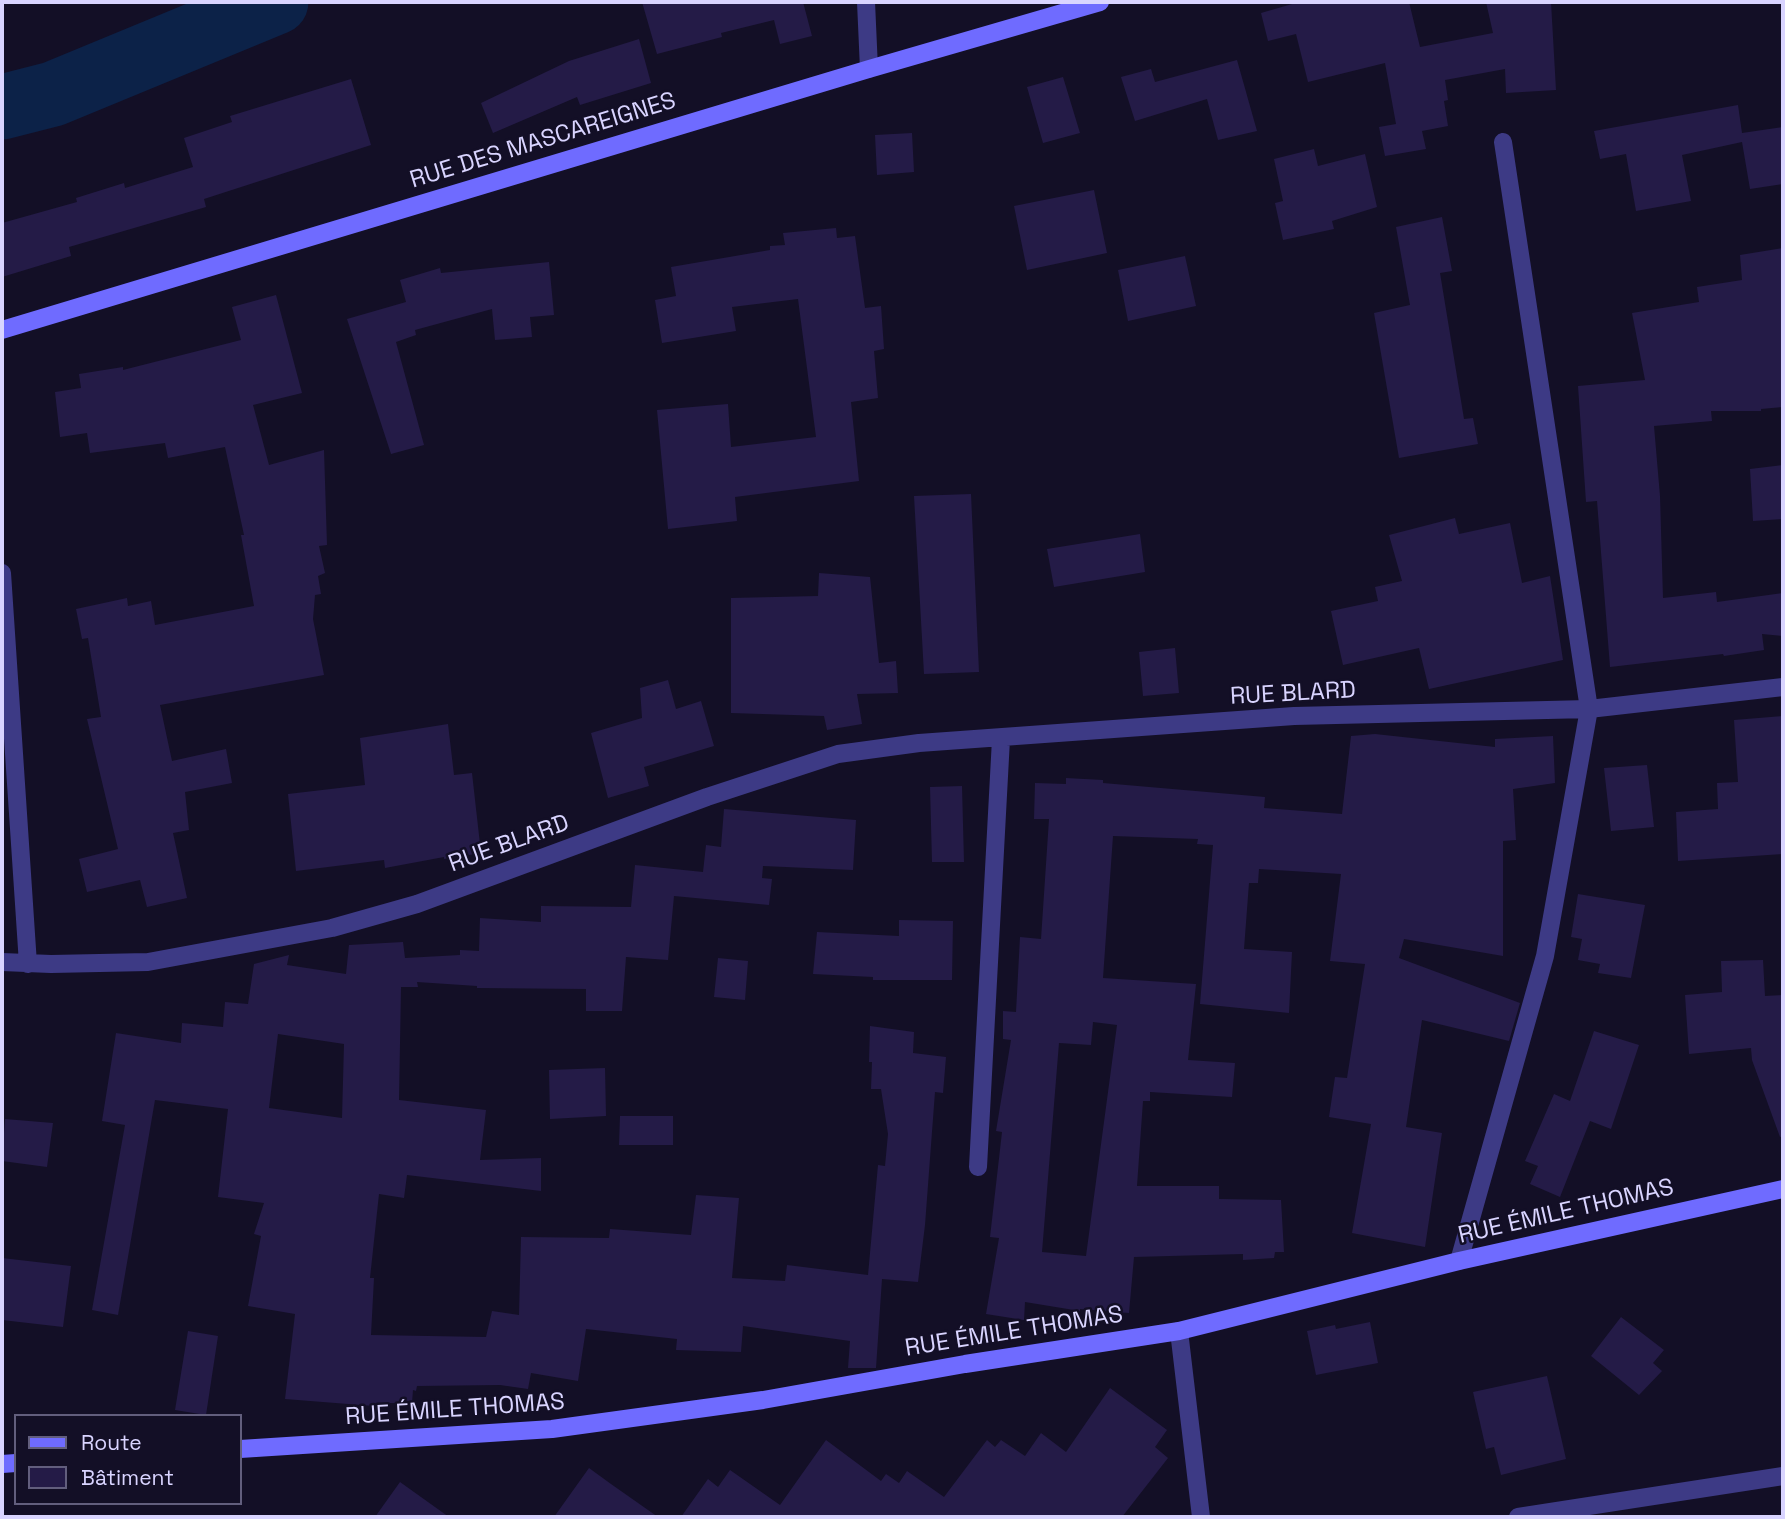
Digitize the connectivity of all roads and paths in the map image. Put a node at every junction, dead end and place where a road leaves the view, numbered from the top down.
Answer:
1 (866, 2) edge
2 (1100, 2) edge
3 (869, 69) junction
4 (1503, 142) dead end
5 (2, 330) edge
6 (2, 573) edge
7 (1783, 687) edge
8 (1589, 709) junction
9 (1001, 739) junction
10 (2, 962) edge
11 (28, 964) junction
12 (978, 1167) dead end
13 (1783, 1189) edge
14 (1459, 1261) junction
15 (1179, 1331) junction
16 (242, 1449) edge
17 (1783, 1476) edge
18 (1201, 1517) edge
19 (1518, 1517) edge

1 - 3 street
2 - 3 street, RUE DES MASCAREIGNES
3 - 5 street, RUE DES MASCAREIGNES
4 - 8 street
6 - 11 street
7 - 8 street, RUE BLARD
8 - 9 street, RUE BLARD
8 - 14 street
9 - 11 street, RUE BLARD
9 - 12 street
10 - 11 street, RUE BLARD
13 - 14 street, RUE ÉMILE THOMAS
14 - 15 street, RUE ÉMILE THOMAS
15 - 16 street, RUE ÉMILE THOMAS
15 - 18 street
17 - 19 street

